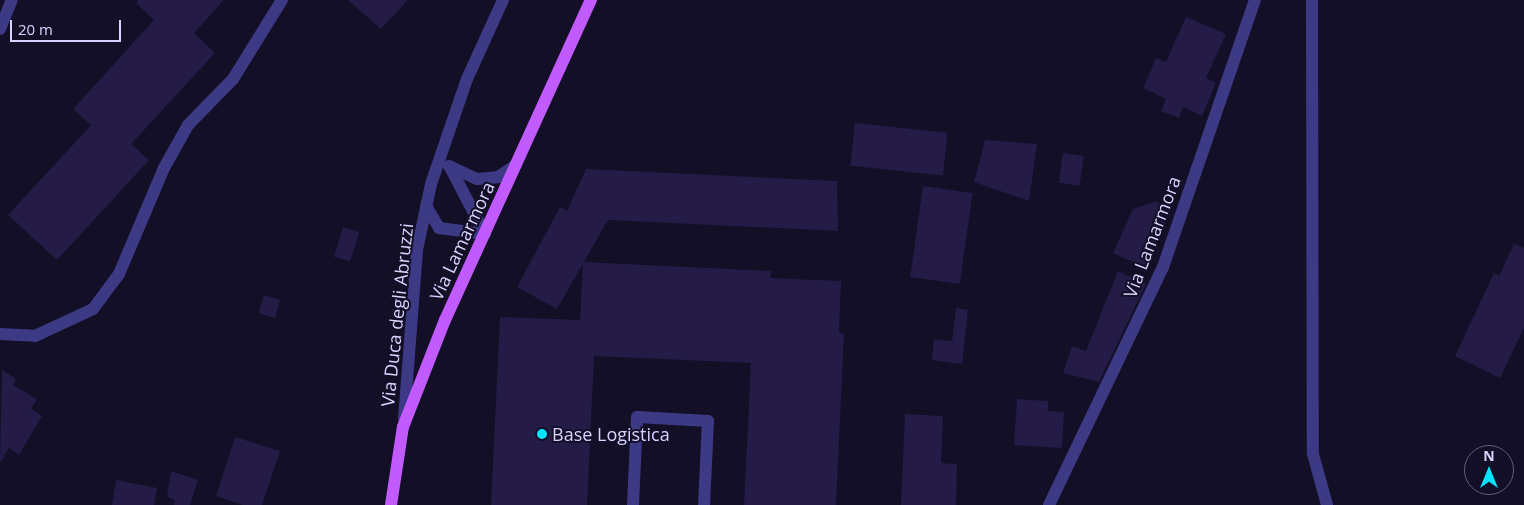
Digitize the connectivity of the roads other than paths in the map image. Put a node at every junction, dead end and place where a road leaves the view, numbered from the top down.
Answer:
1 (12, 0) edge
2 (282, 0) edge
3 (503, 0) edge
4 (591, 0) edge
5 (1255, 0) edge
6 (1312, 0) edge
7 (0, 29) edge
8 (445, 144) junction
9 (516, 165) junction
10 (450, 167) junction
11 (426, 206) junction
12 (485, 234) junction
13 (0, 334) edge
14 (403, 427) junction
15 (391, 505) edge
16 (633, 505) edge
17 (704, 505) edge
18 (1048, 505) edge
19 (1327, 505) edge

1 - 7 street
2 - 13 street
3 - 8 street, Via Duca degli Abruzzi
4 - 9 main road, Via Lamarmora
5 - 18 street, Via Lamarmora
6 - 19 street
8 - 10 street
8 - 11 street, Via Duca degli Abruzzi
9 - 10 street
9 - 12 main road, Via Lamarmora
10 - 12 street
11 - 12 street, Via Duca degli Abruzzi
11 - 14 street, Via Duca degli Abruzzi
12 - 14 main road, Via Lamarmora
14 - 15 main road, Via Lamarmora
16 - 17 street

